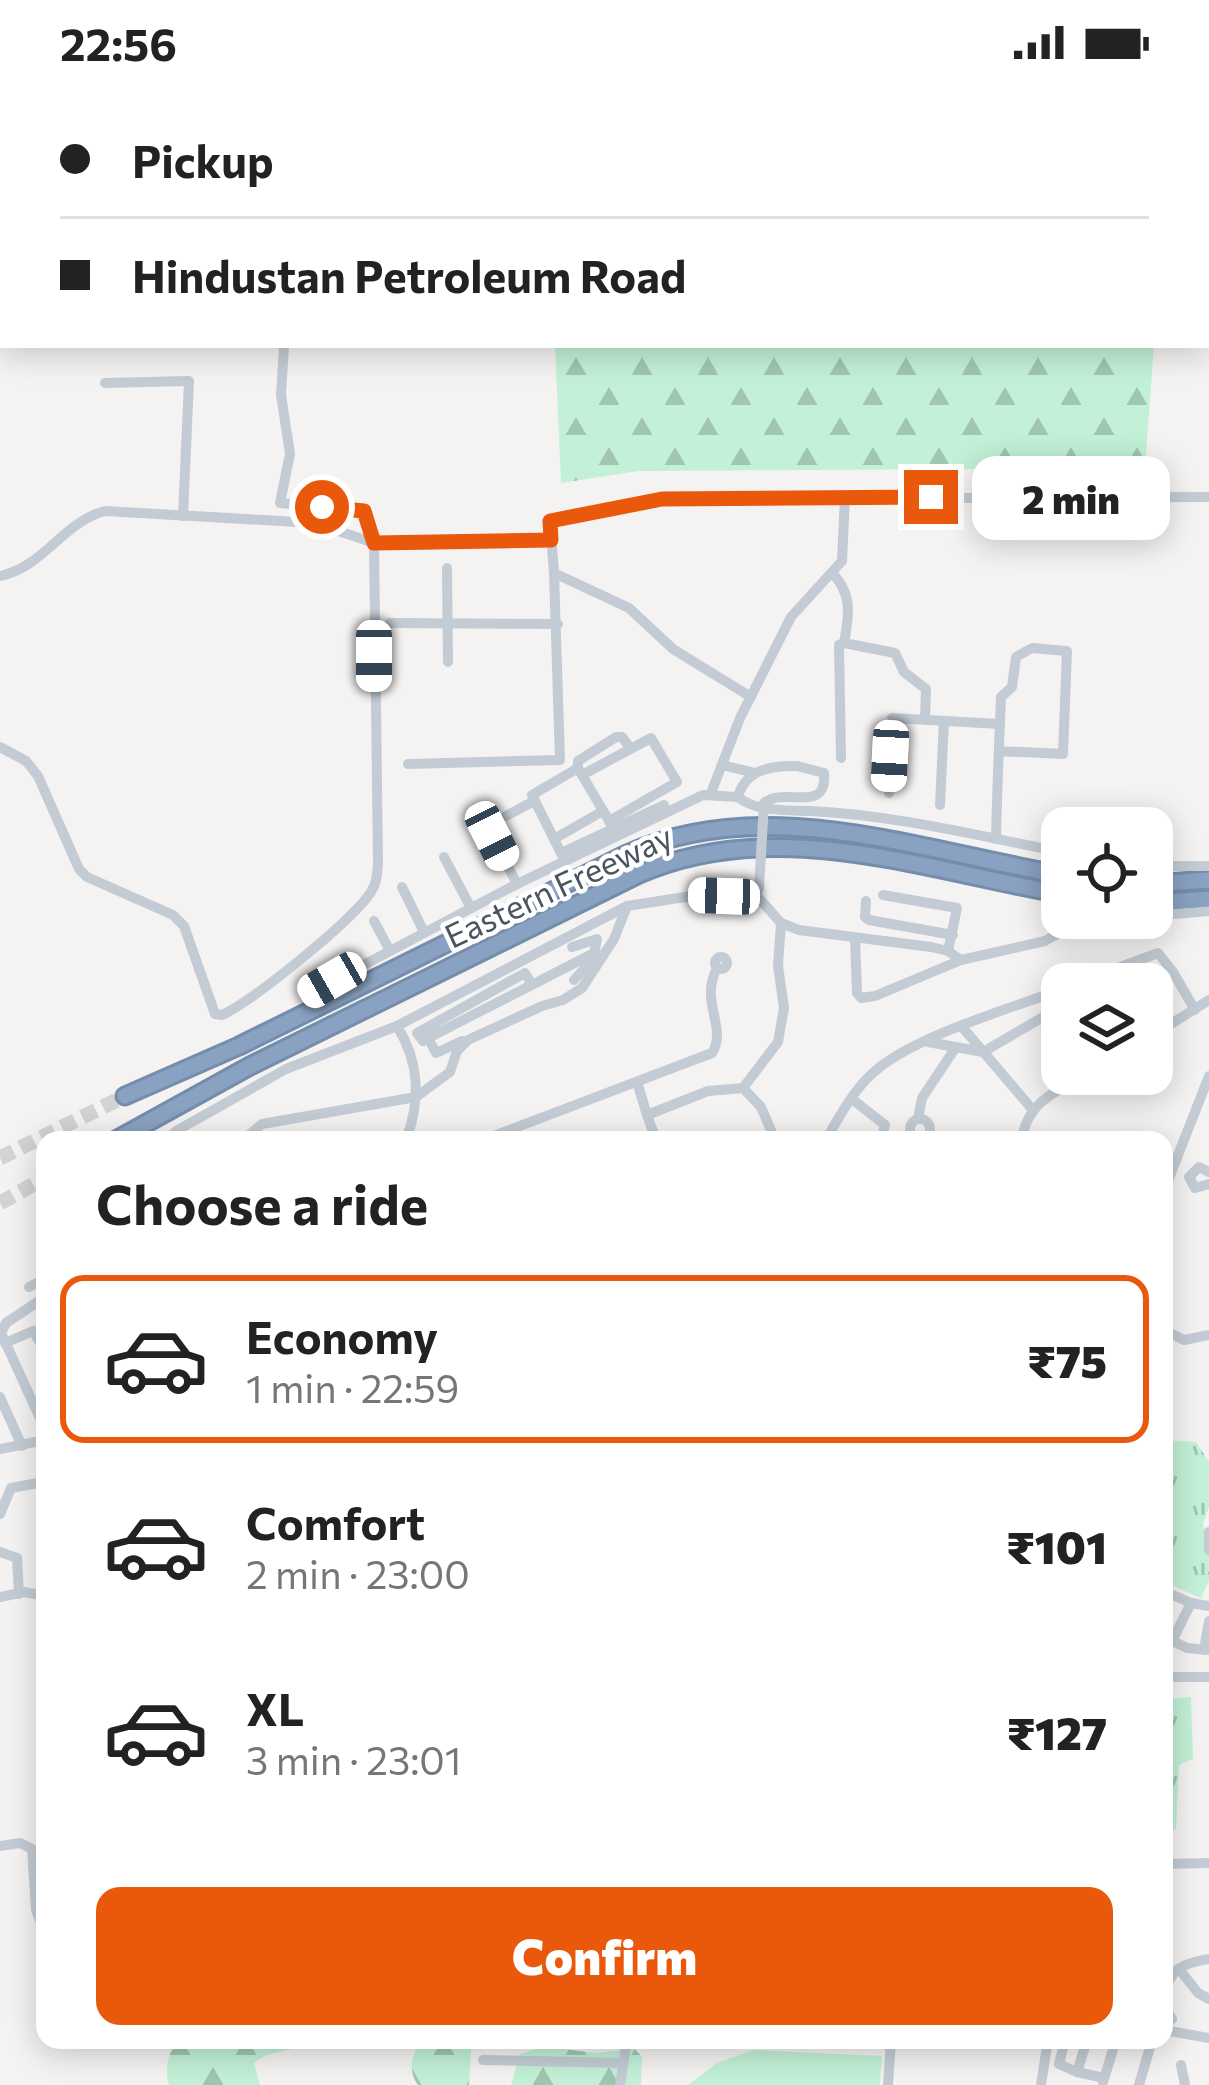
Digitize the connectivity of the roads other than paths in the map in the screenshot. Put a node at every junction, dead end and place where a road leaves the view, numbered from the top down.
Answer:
1 (284, 348) edge
2 (105, 383) dead end
3 (1209, 496) edge
4 (845, 497) junction
5 (183, 516) junction
6 (551, 540) junction
7 (374, 543) junction
8 (447, 568) dead end
9 (554, 573) junction
10 (832, 573) junction
11 (0, 576) edge
12 (390, 623) dead end
13 (447, 624) junction
14 (558, 624) junction
15 (844, 643) junction
16 (448, 662) dead end
17 (751, 697) junction
18 (925, 720) junction
19 (944, 721) junction
20 (1000, 724) junction
21 (0, 746) edge
22 (999, 751) junction
23 (841, 758) dead end
24 (408, 764) dead end
25 (722, 765) junction
26 (580, 771) junction
27 (754, 773) junction
28 (711, 793) junction
29 (889, 793) dead end
30 (738, 796) junction
31 (534, 801) junction
32 (664, 805) dead end
33 (940, 805) dead end
34 (506, 816) dead end
35 (609, 820) junction
36 (492, 836) dead end
37 (554, 839) junction
38 (996, 839) junction
39 (1041, 848) edge
40 (445, 857) dead end
41 (563, 857) junction
42 (1173, 866) edge
43 (1209, 866) edge
44 (1041, 871) edge
45 (1209, 880) edge
46 (1173, 883) edge
47 (517, 884) junction
48 (402, 887) dead end
49 (1041, 890) edge
50 (758, 892) junction
51 (883, 895) dead end
52 (1209, 899) edge
53 (866, 901) dead end
54 (1173, 902) edge
55 (627, 906) junction
56 (471, 908) junction
57 (1209, 910) edge
58 (1173, 914) edge
59 (374, 921) dead end
60 (782, 923) junction
61 (422, 929) junction
62 (953, 935) junction
63 (855, 939) junction
64 (1049, 939) edge
65 (575, 941) junction
66 (388, 946) junction
67 (948, 951) junction
68 (596, 952) junction
69 (961, 960) junction
70 (1131, 963) edge
71 (1166, 963) edge
72 (717, 968) dead end
73 (519, 969) junction
74 (1173, 972) edge
75 (574, 980) dead end
76 (532, 985) junction
77 (305, 996) dead end
78 (1041, 997) edge
79 (1209, 1000) edge
80 (449, 1007) junction
81 (1195, 1010) junction
82 (995, 1015) junction
83 (471, 1016) junction
84 (1041, 1018) edge
85 (1173, 1023) edge
86 (397, 1026) junction
87 (963, 1028) junction
88 (1009, 1037) junction
89 (419, 1040) junction
90 (927, 1042) junction
91 (956, 1047) junction
92 (983, 1052) junction
93 (1209, 1076) edge
94 (637, 1082) junction
95 (743, 1088) junction
96 (1050, 1095) edge
97 (125, 1096) tunnel mouth
98 (416, 1097) junction
99 (852, 1099) junction
100 (1032, 1109) junction
101 (647, 1115) junction
102 (916, 1120) junction
103 (885, 1125) junction
104 (132, 1131) edge
105 (176, 1131) edge
106 (254, 1131) edge
107 (408, 1131) edge
108 (507, 1131) edge
109 (653, 1131) edge
110 (772, 1131) edge
111 (832, 1131) edge
112 (883, 1131) edge
113 (911, 1131) edge
114 (929, 1131) edge
115 (1025, 1131) edge
116 (1174, 1168) joint
117 (1209, 1172) edge
118 (1190, 1173) junction
119 (1209, 1184) edge
120 (36, 1284) edge
121 (29, 1287) dead end
122 (36, 1303) edge
123 (1173, 1334) edge
124 (1209, 1335) edge
125 (36, 1336) edge
126 (2, 1337) edge
127 (0, 1397) edge
128 (36, 1410) edge
129 (36, 1442) edge
130 (22, 1446) junction
131 (0, 1449) edge
132 (36, 1483) edge
133 (0, 1514) edge
134 (1209, 1532) edge
135 (1209, 1550) edge
136 (0, 1552) edge
137 (19, 1594) junction
138 (36, 1595) edge
139 (1173, 1595) edge
140 (0, 1597) edge
141 (1191, 1603) junction
142 (1209, 1606) edge
143 (1209, 1621) edge
144 (1173, 1631) edge
145 (1173, 1641) edge
146 (1207, 1650) edge
147 (1173, 1677) edge
148 (1209, 1677) edge
149 (0, 1846) edge
150 (1209, 1863) edge
151 (1173, 1864) edge
152 (36, 1910) edge
153 (1209, 1959) edge
154 (1181, 1971) junction
155 (1173, 1976) edge
156 (1209, 1999) edge
157 (1173, 2025) edge
158 (1209, 2038) edge
159 (625, 2049) edge
160 (890, 2049) edge
161 (1047, 2049) edge
162 (1063, 2049) edge
163 (1084, 2049) edge
164 (1113, 2049) edge
165 (1149, 2049) edge
166 (483, 2060) dead end
167 (622, 2063) junction
168 (1181, 2065) dead end
169 (1077, 2072) junction
170 (1103, 2082) edge
171 (620, 2085) edge
172 (888, 2085) edge
173 (1041, 2085) edge
174 (1139, 2085) edge
175 (1185, 2085) edge

1 - 7 street
2 - 5 street
3 - 4 street
4 - 6 street
4 - 10 street
5 - 7 street
5 - 11 street
6 - 7 street
6 - 9 street
7 - 21 street
8 - 13 street
9 - 14 street
9 - 17 street
10 - 15 street
10 - 17 street
12 - 13 street
13 - 14 street
13 - 16 street
14 - 24 street
15 - 18 street
15 - 23 street
17 - 25 street
18 - 19 street
18 - 29 street
19 - 20 street
19 - 33 street
20 - 22 street
20 - 22 street
22 - 38 street
25 - 27 street
25 - 28 street
26 - 31 street
26 - 35 street
26 - 35 street
27 - 30 street
27 - 50 street, bridge
28 - 30 street
28 - 41 street
30 - 38 street
31 - 34 street
31 - 37 street
32 - 35 street
35 - 37 street
35 - 41 street
36 - 47 street
37 - 41 street
38 - 39 street
40 - 56 street
41 - 47 street
42 - 43 street
44 - 97 highway, Eastern Freeway
45 - 46 highway
47 - 56 street
48 - 61 street
49 - 104 highway, Eastern Freeway
50 - 55 street
50 - 60 street
51 - 62 street
52 - 54 highway
53 - 62 street
55 - 65 street
55 - 98 street
56 - 61 street
57 - 58 street
59 - 66 street
60 - 63 street
60 - 95 street
61 - 66 street
62 - 67 street
63 - 67 street
63 - 69 street
64 - 69 street
65 - 68 street
65 - 73 street
66 - 77 street
67 - 69 street
68 - 75 street
68 - 76 street
70 - 71 street
72 - 94 street
73 - 76 street
73 - 80 street
74 - 81 street
76 - 83 street
78 - 82 street
79 - 81 street
80 - 86 street
80 - 89 street
81 - 85 street
82 - 87 street
82 - 88 street
83 - 89 street
83 - 89 street
84 - 88 street
86 - 89 street
86 - 105 street
87 - 90 street
87 - 92 street
88 - 92 street
89 - 98 street
90 - 91 street
90 - 99 street
91 - 92 street
91 - 102 street
92 - 100 street
93 - 116 street
94 - 101 street
94 - 108 street
95 - 101 street
95 - 110 street
96 - 100 street
98 - 106 street
98 - 107 street
99 - 103 street
99 - 111 street
100 - 115 street
101 - 109 street
102 - 103 street
102 - 113 street
102 - 114 street
103 - 112 street
116 - 118 street
117 - 118 street
118 - 119 street
120 - 121 street
122 - 126 street
123 - 124 street
125 - 126 street
126 - 128 street
127 - 130 street
129 - 130 street
130 - 131 street
132 - 133 street
134 - 135 street
136 - 137 street
137 - 138 street
137 - 140 street
139 - 141 street
141 - 142 street
141 - 144 street
143 - 146 street
145 - 146 street
147 - 148 street
149 - 152 street
150 - 151 street
153 - 154 street
154 - 155 street
154 - 156 street
157 - 158 street
159 - 167 street
160 - 172 street
161 - 173 street
162 - 169 street
163 - 169 street
164 - 170 street
165 - 174 street
166 - 167 street
167 - 171 street
168 - 175 street
169 - 170 street

